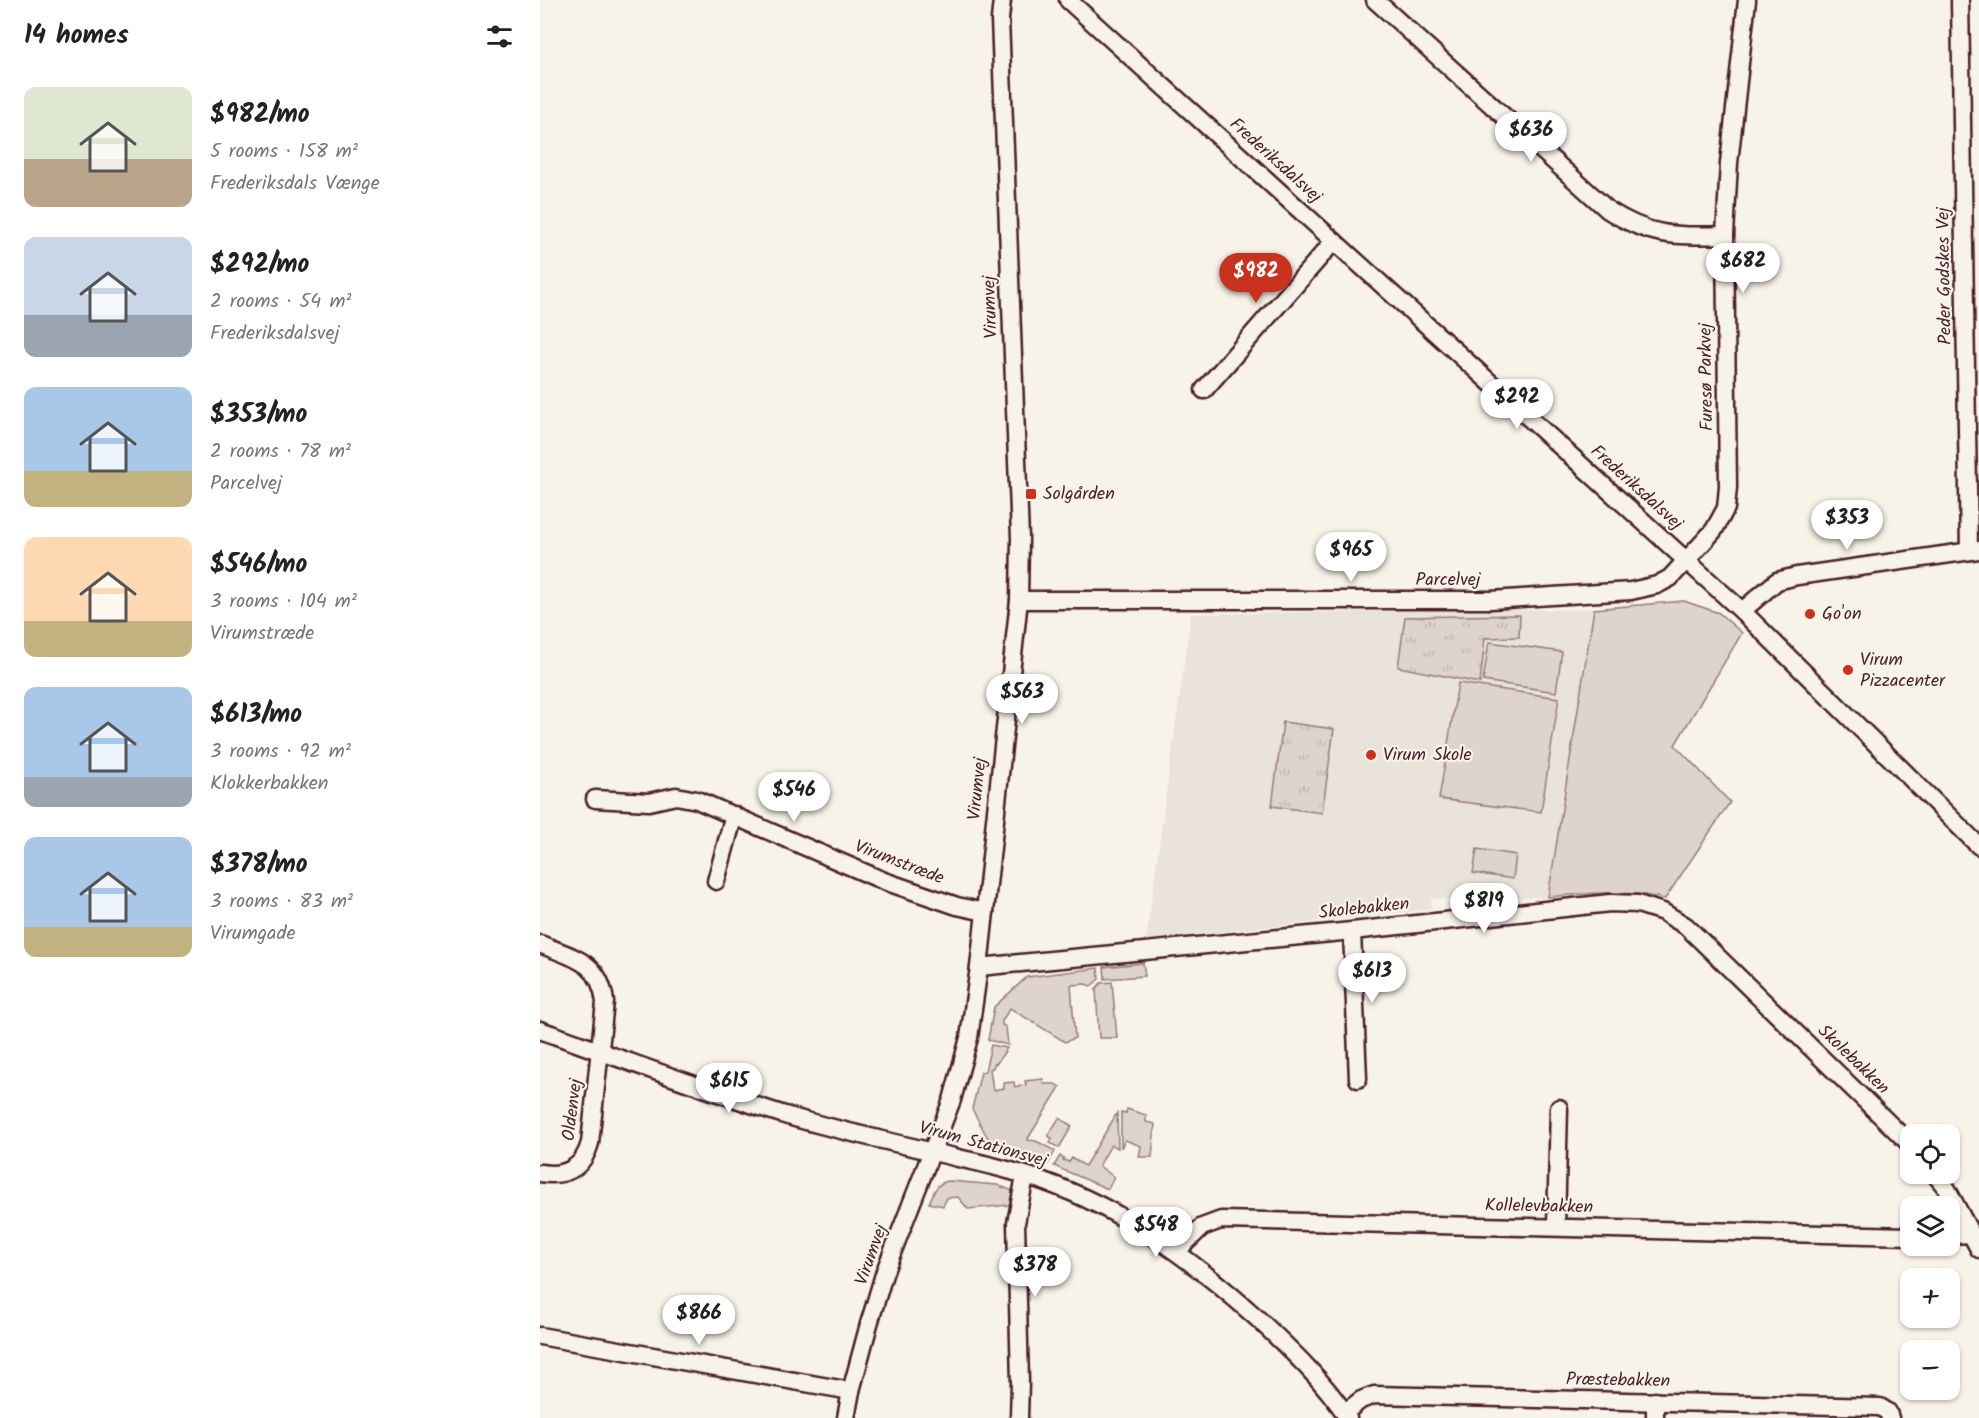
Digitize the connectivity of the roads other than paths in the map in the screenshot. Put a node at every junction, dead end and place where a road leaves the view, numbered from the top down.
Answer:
1 (1002, 0) edge
2 (1068, 0) edge
3 (1376, 0) edge
4 (1747, 0) edge
5 (1960, 0) edge
6 (1725, 235) junction
7 (1334, 241) junction
8 (1204, 390) dead end
9 (1974, 550) edge
10 (1686, 560) junction
11 (1019, 600) junction
12 (1742, 611) junction
13 (594, 799) dead end
14 (734, 815) junction
15 (1979, 846) edge
16 (716, 881) dead end
17 (986, 912) junction
18 (1352, 931) junction
19 (540, 944) edge
20 (980, 967) junction
21 (540, 1030) edge
22 (600, 1051) junction
23 (1358, 1079) dead end
24 (1559, 1108) dead end
25 (1900, 1134) edge
26 (932, 1151) junction
27 (540, 1173) edge
28 (1025, 1176) junction
29 (1943, 1184) edge
30 (1556, 1227) junction
31 (1900, 1236) edge
32 (1960, 1238) edge
33 (1975, 1242) edge
34 (1177, 1251) junction
35 (540, 1336) edge
36 (851, 1391) junction
37 (1655, 1410) edge
38 (1774, 1411) edge
39 (1346, 1415) edge
40 (846, 1418) edge
41 (1019, 1418) edge
42 (1890, 1418) edge

1 - 11 street, Virumvej
2 - 7 street, Frederiksdalsvej
3 - 6 street
4 - 6 street, Furesø Parkvej
5 - 9 street, Peder Godskes Vej
6 - 10 street, Furesø Parkvej
7 - 8 street
7 - 10 street, Frederiksdalsvej
9 - 12 street
10 - 11 street, Parcelvej
10 - 12 street, Frederiksdalsvej
11 - 17 street, Virumvej
12 - 15 street, Frederiksdalsvej
13 - 14 street, Virumstræde
14 - 16 street
14 - 17 street, Virumstræde
17 - 20 street, Virumvej
18 - 20 street, Skolebakken
18 - 23 street
18 - 25 street, Skolebakken
19 - 22 street, Oldenvej
20 - 26 street, Virumvej
21 - 22 street, Virum Stationsvej
22 - 26 street, Virum Stationsvej
22 - 27 street, Oldenvej
24 - 30 street
26 - 28 street, Virum Stationsvej
26 - 36 street, Virumvej
28 - 34 street, Virum Stationsvej
28 - 41 street
29 - 33 street
30 - 31 street, Kollelevbakken
30 - 34 street, Kollelevbakken
32 - 33 street
34 - 39 street, Virum Stationsvej
35 - 36 street
36 - 40 street, Virumvej
37 - 38 street, Præstebakken
37 - 39 street, Præstebakken
38 - 42 street, Præstebakken

